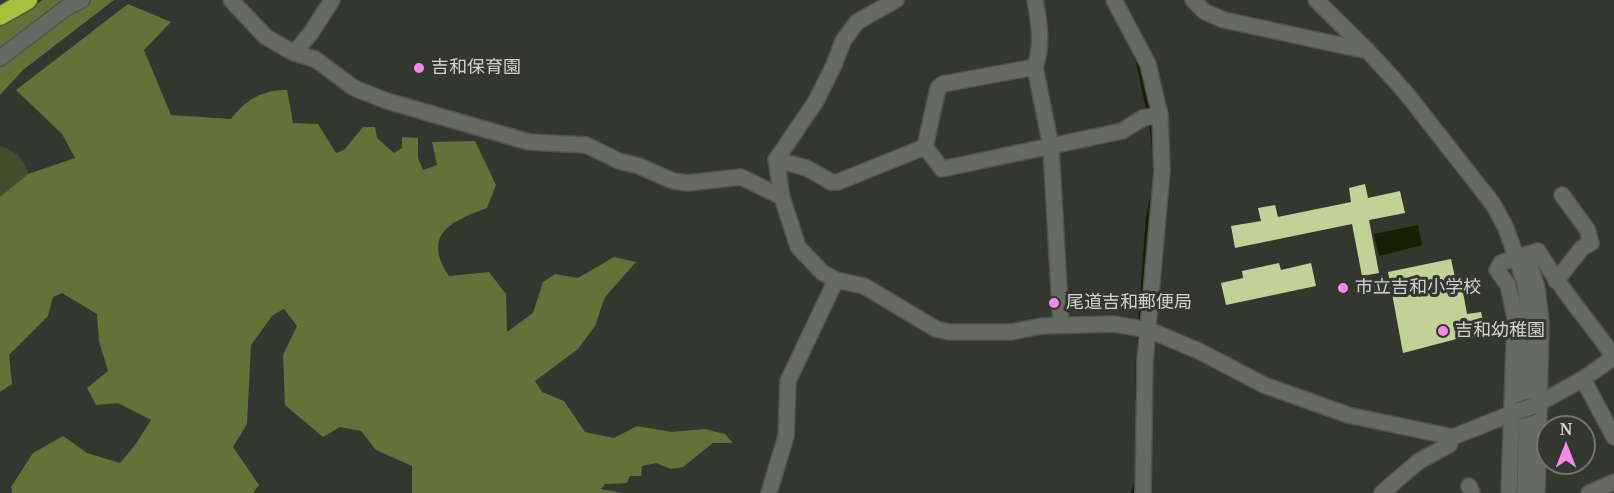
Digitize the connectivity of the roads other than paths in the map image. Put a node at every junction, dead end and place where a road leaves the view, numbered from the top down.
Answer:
1 (28, 0) edge
2 (82, 0) edge
3 (231, 0) edge
4 (332, 0) edge
5 (896, 0) edge
6 (1035, 0) edge
7 (1114, 0) edge
8 (1193, 0) edge
9 (1316, 0) edge
10 (0, 16) edge
11 (1368, 51) junction
12 (294, 53) junction
13 (0, 58) edge
14 (1035, 67) junction
15 (1160, 115) junction
16 (925, 147) junction
17 (1051, 147) junction
18 (776, 160) junction
19 (1562, 195) dead end
20 (782, 197) junction
21 (1522, 256) junction
22 (837, 280) junction
23 (1556, 281) junction
24 (1061, 326) junction
25 (1149, 330) junction
26 (1614, 357) edge
27 (1583, 379) junction
28 (1536, 405) junction
29 (1515, 412) junction
30 (1453, 437) junction
31 (1614, 437) edge
32 (1614, 482) edge
33 (769, 493) edge
34 (1143, 493) edge
35 (1382, 493) edge
36 (1509, 493) edge
37 (1525, 493) edge
38 (1537, 493) edge
39 (1589, 493) edge

1 - 10 highway
2 - 13 street
3 - 12 street
4 - 12 street
5 - 18 street
6 - 14 street
7 - 15 street
8 - 11 street
9 - 11 street
11 - 21 street
12 - 20 street
14 - 16 street
14 - 17 street
15 - 17 street
15 - 25 street
16 - 17 street
16 - 18 street
17 - 24 street
18 - 20 street
19 - 23 street
20 - 22 street
21 - 23 street
21 - 28 street
21 - 29 street
21 - 37 street
22 - 24 street
22 - 33 street
23 - 26 street
24 - 25 street
25 - 30 street
25 - 34 street
26 - 27 street
27 - 28 street
27 - 31 street
28 - 29 street, bridge
28 - 38 street
29 - 30 street
29 - 36 street
30 - 35 street
32 - 39 street

